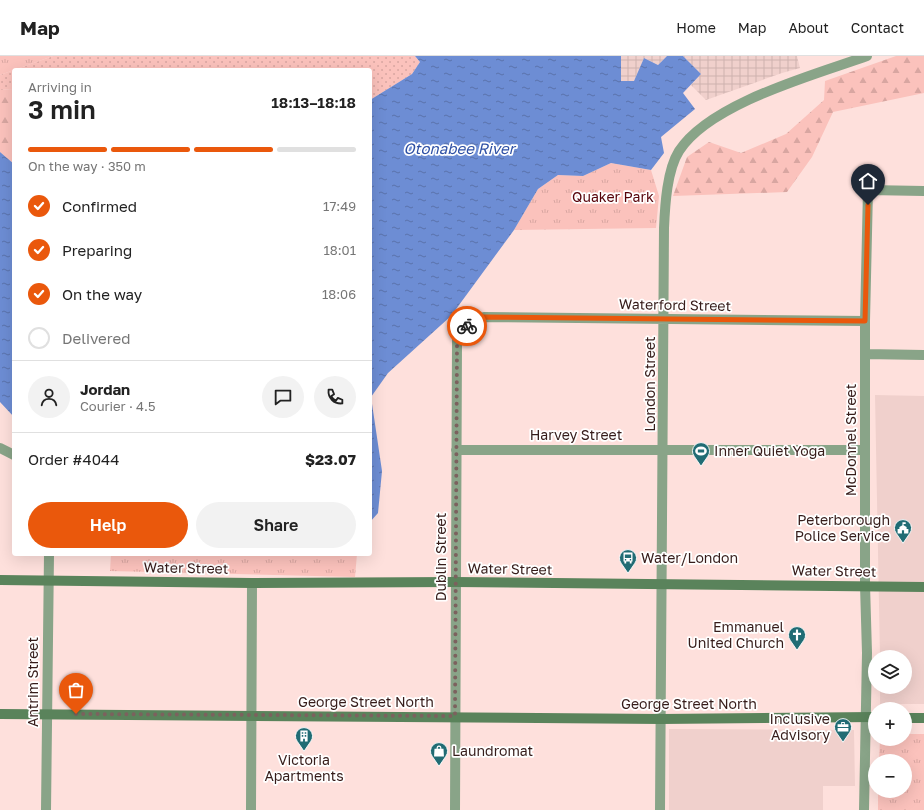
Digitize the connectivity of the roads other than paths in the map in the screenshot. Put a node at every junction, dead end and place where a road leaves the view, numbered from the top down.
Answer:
1 (867, 56) edge
2 (924, 190) edge
3 (484, 317) joint
4 (664, 319) junction
5 (865, 321) junction
6 (865, 354) junction
7 (924, 355) edge
8 (1, 448) edge
9 (663, 449) junction
10 (456, 450) junction
11 (865, 450) junction
12 (12, 454) edge
13 (49, 556) edge
14 (49, 579) junction
15 (0, 580) edge
16 (455, 582) junction
17 (252, 583) junction
18 (662, 584) junction
19 (865, 586) junction
20 (924, 587) edge
21 (869, 702) edge
22 (0, 714) edge
23 (47, 714) junction
24 (252, 715) junction
25 (455, 716) junction
26 (868, 717) edge
27 (912, 718) edge
28 (924, 718) edge
29 (661, 719) junction
30 (868, 746) edge
31 (46, 810) edge
32 (251, 810) edge
33 (455, 810) edge
34 (660, 810) edge
35 (864, 810) edge

1 - 4 street, London Street
2 - 5 street, McDonnel Street
3 - 4 street, Waterford Street
3 - 10 street, Dublin Street
4 - 5 street, Waterford Street
4 - 9 street, London Street
5 - 6 street, McDonnel Street
6 - 7 street
6 - 11 street, McDonnel Street
8 - 12 street
9 - 10 street, Harvey Street
9 - 11 street, Harvey Street
9 - 18 street, London Street
10 - 16 street, Dublin Street
11 - 19 street, McDonnel Street
13 - 14 street, Antrim Street
14 - 15 main road, Water Street
14 - 17 main road, Water Street
14 - 23 street, Antrim Street
16 - 17 main road, Water Street
16 - 18 main road, Water Street
16 - 25 street, Dublin Street
17 - 24 street
18 - 19 main road, Water Street
18 - 29 street, London Street
19 - 20 main road, Water Street
19 - 21 street, McDonnel Street
22 - 23 main road, George Street North
23 - 24 main road, George Street North
23 - 31 street, Antrim Street
24 - 25 main road, George Street North
24 - 32 street
25 - 29 main road, George Street North
25 - 33 street, Dublin Street
26 - 29 main road, George Street North
27 - 28 main road
29 - 34 street, London Street
30 - 35 street, McDonnel Street

